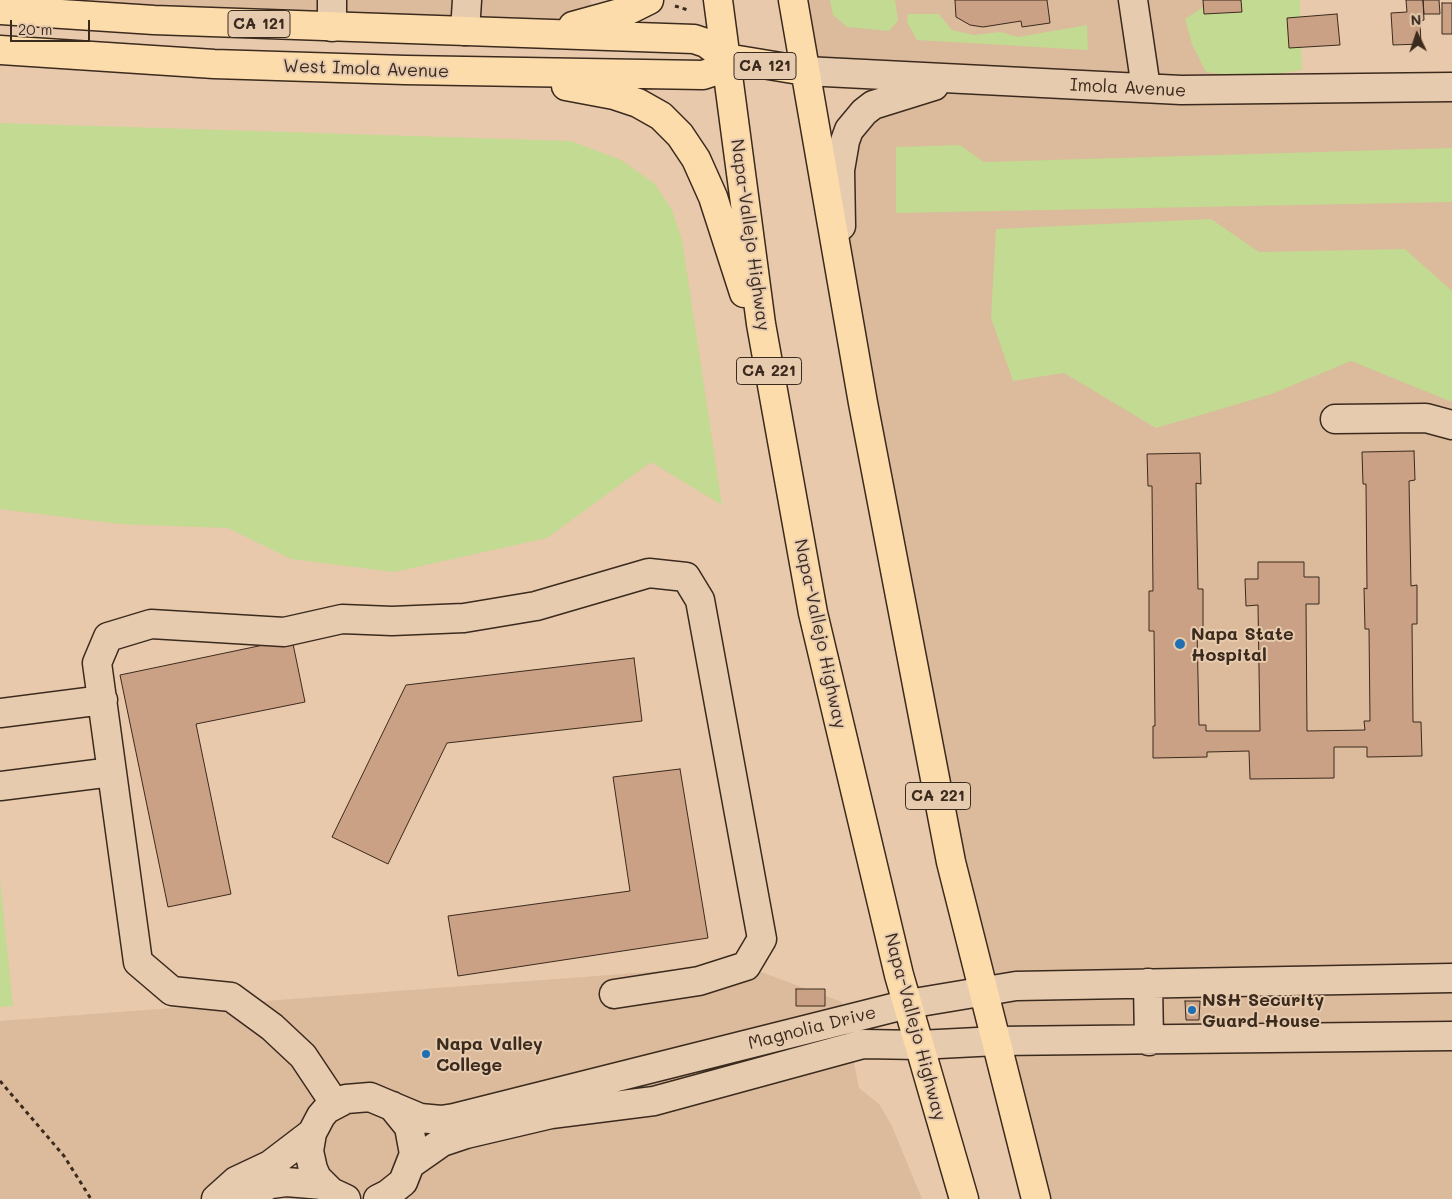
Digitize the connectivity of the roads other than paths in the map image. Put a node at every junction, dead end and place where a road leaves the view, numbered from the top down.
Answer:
1 (332, 0) edge
2 (467, 0) edge
3 (793, 0) edge
4 (1133, 0) edge
5 (660, 2) edge
6 (706, 6) edge
7 (0, 10) edge
8 (332, 27) junction
9 (465, 31) junction
10 (518, 34) junction
11 (0, 50) edge
12 (726, 58) junction
13 (405, 70) junction
14 (805, 71) junction
15 (959, 79) junction
16 (1452, 87) edge
17 (1146, 88) junction
18 (843, 288) junction
19 (771, 381) junction
20 (1335, 419) dead end
21 (1452, 425) edge
22 (102, 700) junction
23 (0, 713) edge
24 (112, 772) junction
25 (0, 786) edge
26 (1452, 978) edge
27 (1148, 983) junction
28 (985, 992) junction
29 (614, 994) dead end
30 (908, 1004) junction
31 (1452, 1036) edge
32 (997, 1041) junction
33 (1149, 1041) junction
34 (919, 1045) junction
35 (335, 1104) junction
36 (392, 1106) junction
37 (312, 1133) junction
38 (403, 1181) edge
39 (338, 1195) edge
40 (216, 1199) edge
41 (236, 1199) edge
42 (378, 1199) edge
43 (964, 1199) edge
44 (1036, 1199) edge

1 - 8 street
2 - 9 street
3 - 14 main road, CA 121
4 - 17 street
5 - 10 main road, CA 121
6 - 12 main road, CA 221
7 - 8 main road, CA 121
8 - 9 main road, CA 121
9 - 10 main road, CA 121
10 - 12 main road
11 - 13 main road, West Imola Avenue / CA 121
12 - 13 main road, West Imola Avenue / CA 121
12 - 14 main road, CA 121
12 - 19 main road, Napa-Vallejo Highway / CA 221
13 - 19 main road
14 - 15 street, Imola Avenue
14 - 18 main road, CA 221
15 - 17 street, Imola Avenue
15 - 18 street
16 - 17 street, Imola Avenue
18 - 28 main road, CA 221
19 - 30 main road, Napa-Vallejo Highway / CA 221
20 - 21 street
22 - 23 street
22 - 24 street
22 - 29 street
24 - 25 street
24 - 35 street
26 - 27 street, Magnolia Drive
27 - 28 street, Magnolia Drive
27 - 33 street
28 - 30 street, Magnolia Drive
28 - 32 main road, CA 221
30 - 34 main road, Napa-Vallejo Highway / CA 221
30 - 36 street, Magnolia Drive
31 - 33 street, Magnolia Drive
32 - 33 street, Magnolia Drive
32 - 34 street, Magnolia Drive
32 - 44 main road, CA 221
34 - 38 street, Magnolia Drive
34 - 43 main road, Napa-Vallejo Highway / CA 221
35 - 36 street, Magnolia Drive
35 - 37 street
36 - 38 street, Magnolia Drive
37 - 39 street
37 - 40 street
38 - 42 street, Magnolia Drive
39 - 41 street

